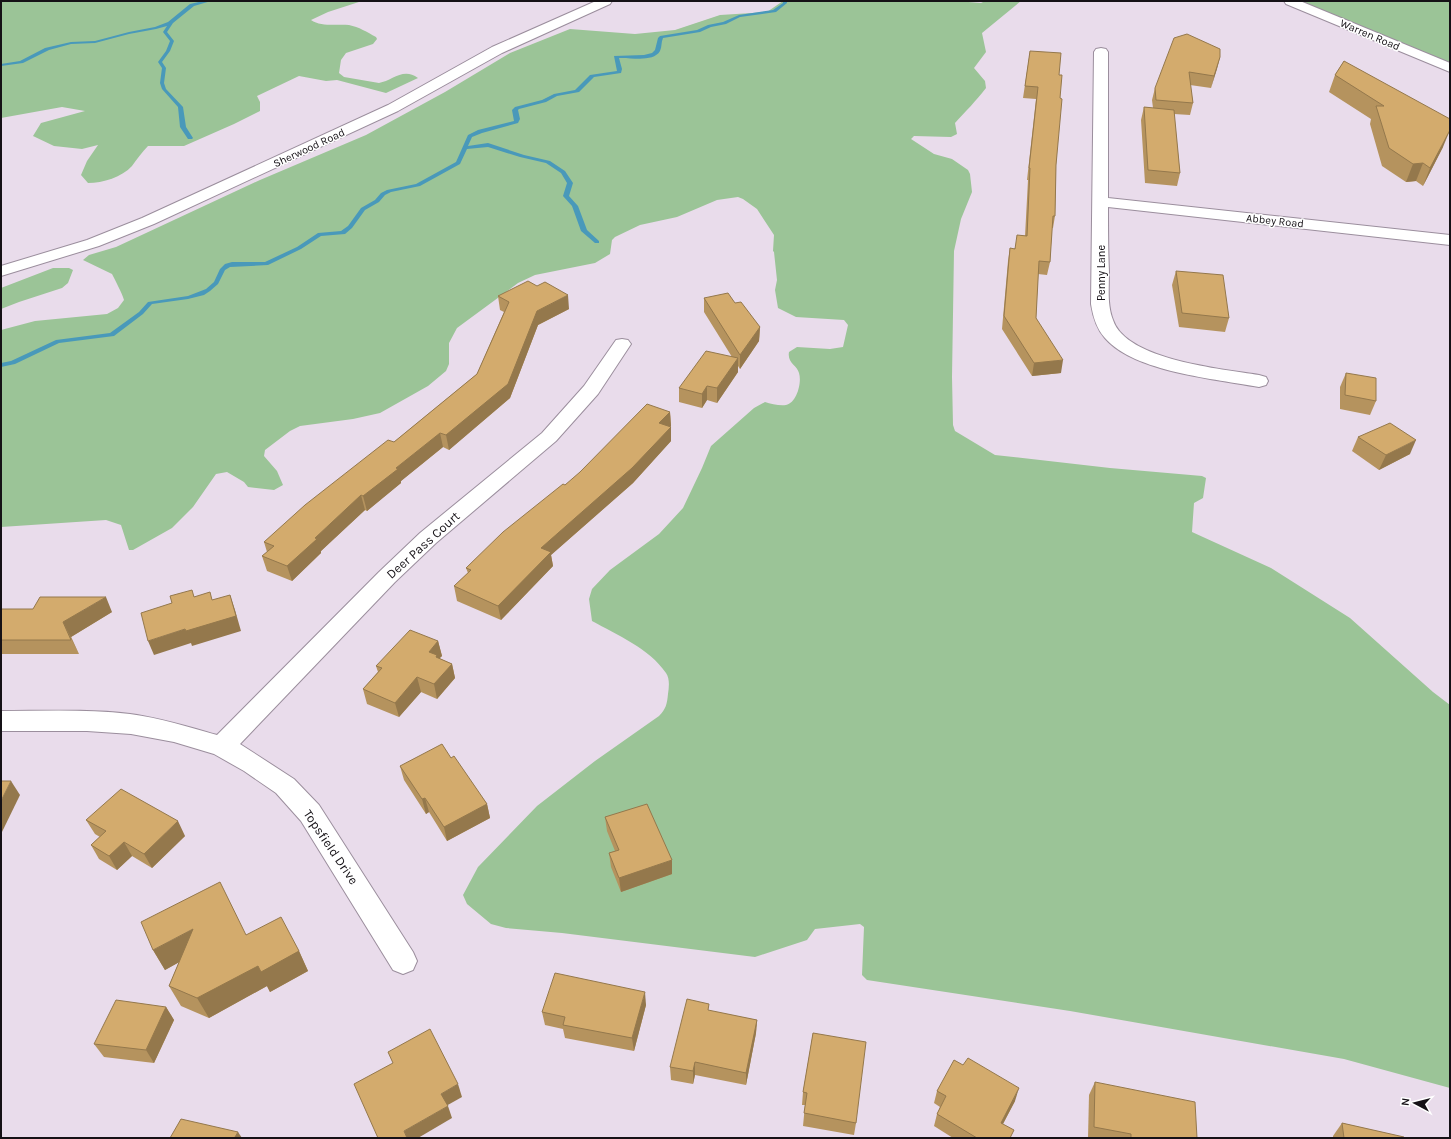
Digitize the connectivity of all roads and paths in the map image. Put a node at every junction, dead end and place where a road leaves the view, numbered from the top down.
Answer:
1 (606, 1) edge
2 (1290, 1) edge
3 (1101, 52) dead end
4 (1450, 68) edge
5 (1101, 202) junction
6 (1450, 240) edge
7 (1, 271) edge
8 (622, 344) dead end
9 (1259, 381) dead end
10 (1, 721) edge
11 (222, 746) junction
12 (403, 961) dead end

1 - 7 street, Sherwood Road
2 - 4 street, Warren Road
3 - 5 street, Penny Lane
5 - 6 street, Abbey Road
5 - 9 street, Penny Lane
8 - 11 street, Deer Pass Court
10 - 11 street, Topsfield Drive
11 - 12 street, Topsfield Drive

